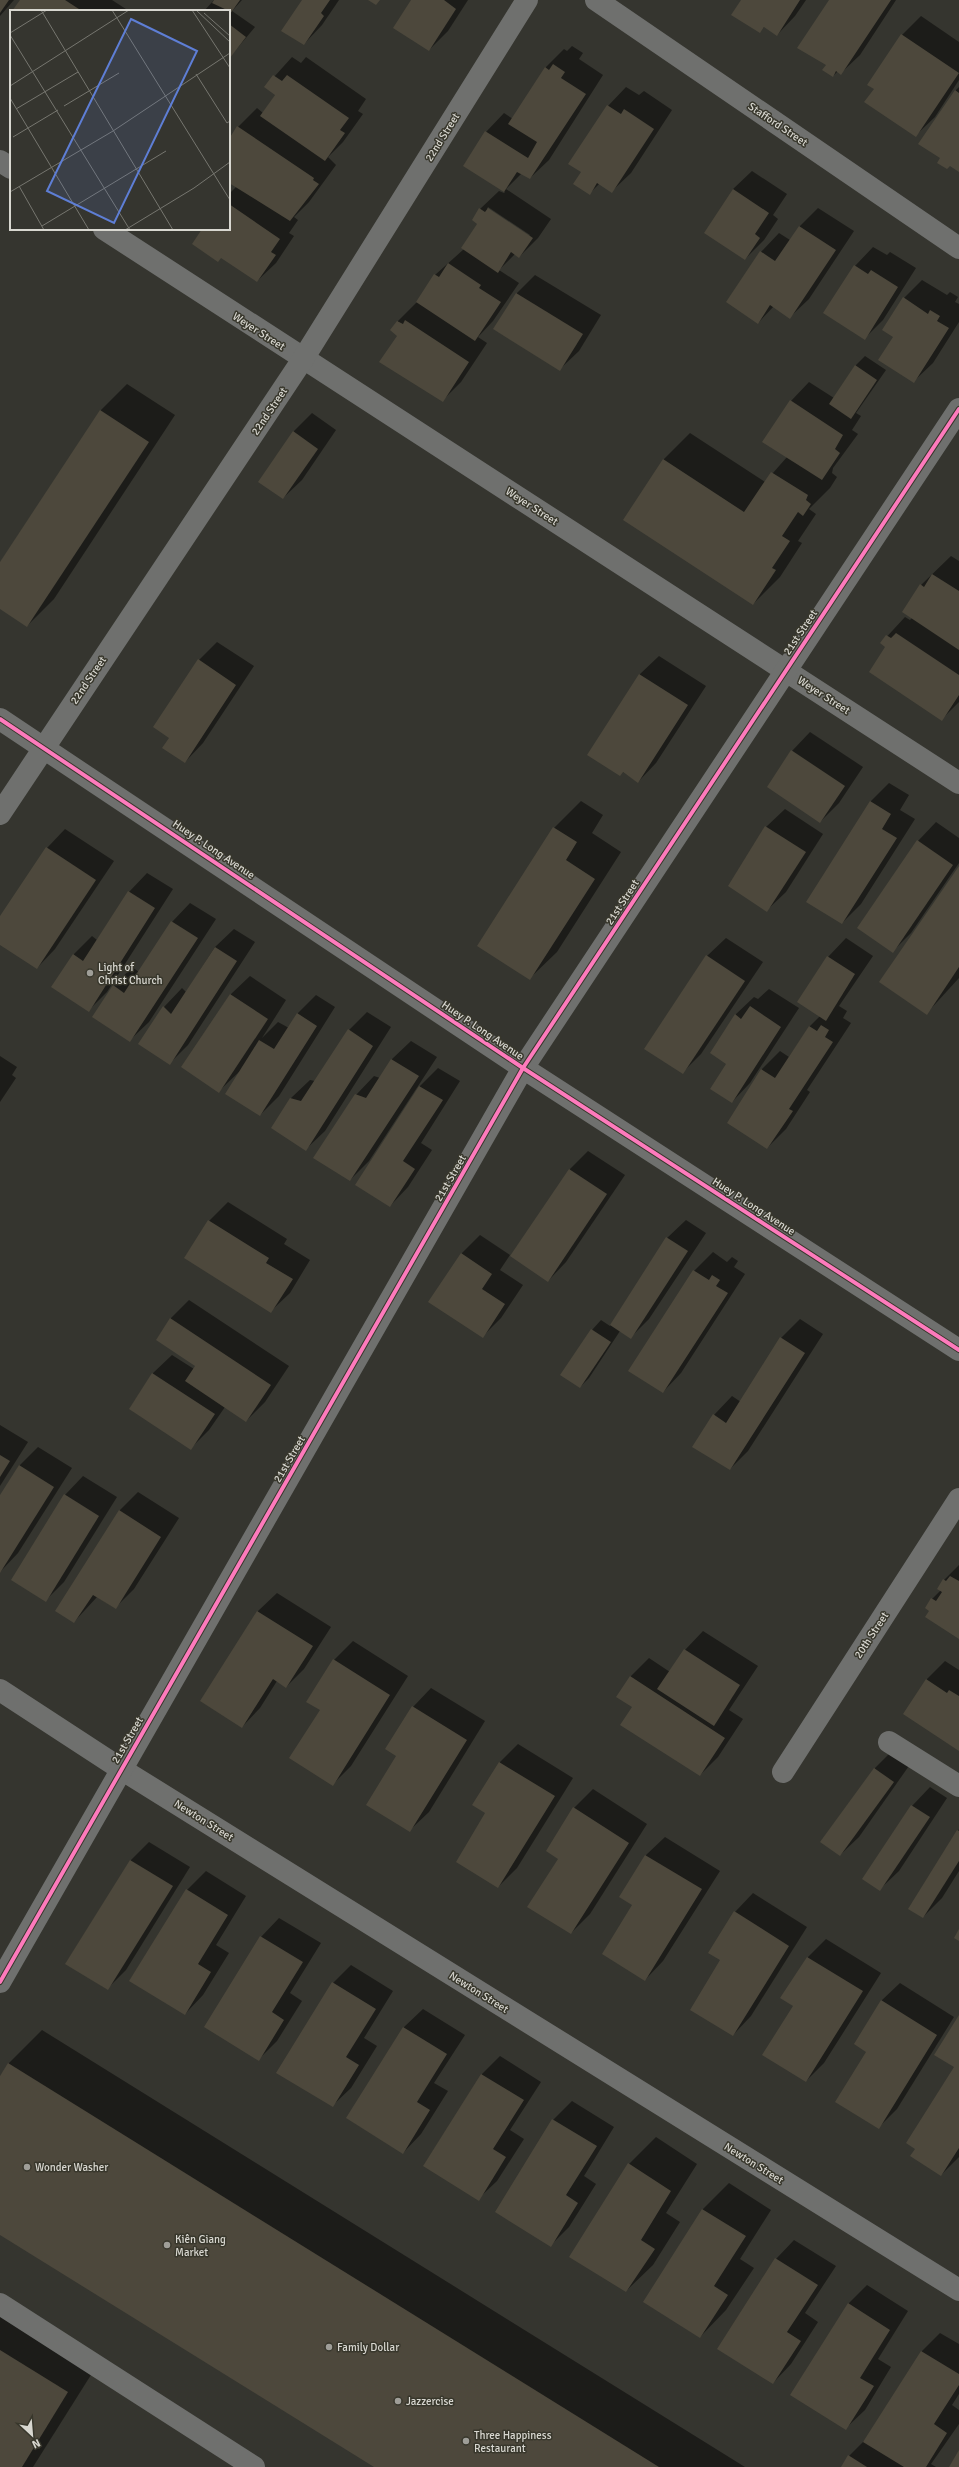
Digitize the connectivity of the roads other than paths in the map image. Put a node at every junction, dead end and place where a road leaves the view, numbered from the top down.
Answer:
1 (527, 0) edge
2 (596, 0) edge
3 (0, 161) edge
4 (10, 167) edge
5 (106, 230) edge
6 (959, 248) edge
7 (303, 359) junction
8 (959, 409) edge
9 (786, 670) junction
10 (0, 719) edge
11 (44, 746) junction
12 (959, 783) edge
13 (0, 814) edge
14 (523, 1068) junction
15 (959, 1350) edge
16 (959, 1499) edge
17 (0, 1690) edge
18 (889, 1742) dead end
19 (121, 1769) junction
20 (783, 1772) dead end
21 (959, 1786) edge
22 (0, 1982) edge
23 (959, 2290) edge
24 (0, 2304) edge
25 (254, 2467) edge

1 - 7 street, 22nd Street
2 - 6 street, Stafford Street
3 - 4 street
5 - 7 street, Weyer Street
7 - 9 street, Weyer Street
7 - 11 street, 22nd Street
8 - 9 street, 21st Street
9 - 12 street, Weyer Street
9 - 14 street, 21st Street
10 - 11 street, Huey P. Long Avenue
11 - 13 street, 22nd Street
11 - 14 street, Huey P. Long Avenue
14 - 15 street, Huey P. Long Avenue
14 - 19 street, 21st Street
16 - 20 street, 20th Street
17 - 19 street, Newton Street
18 - 21 street
19 - 22 street, 21st Street
19 - 23 street, Newton Street
24 - 25 street

